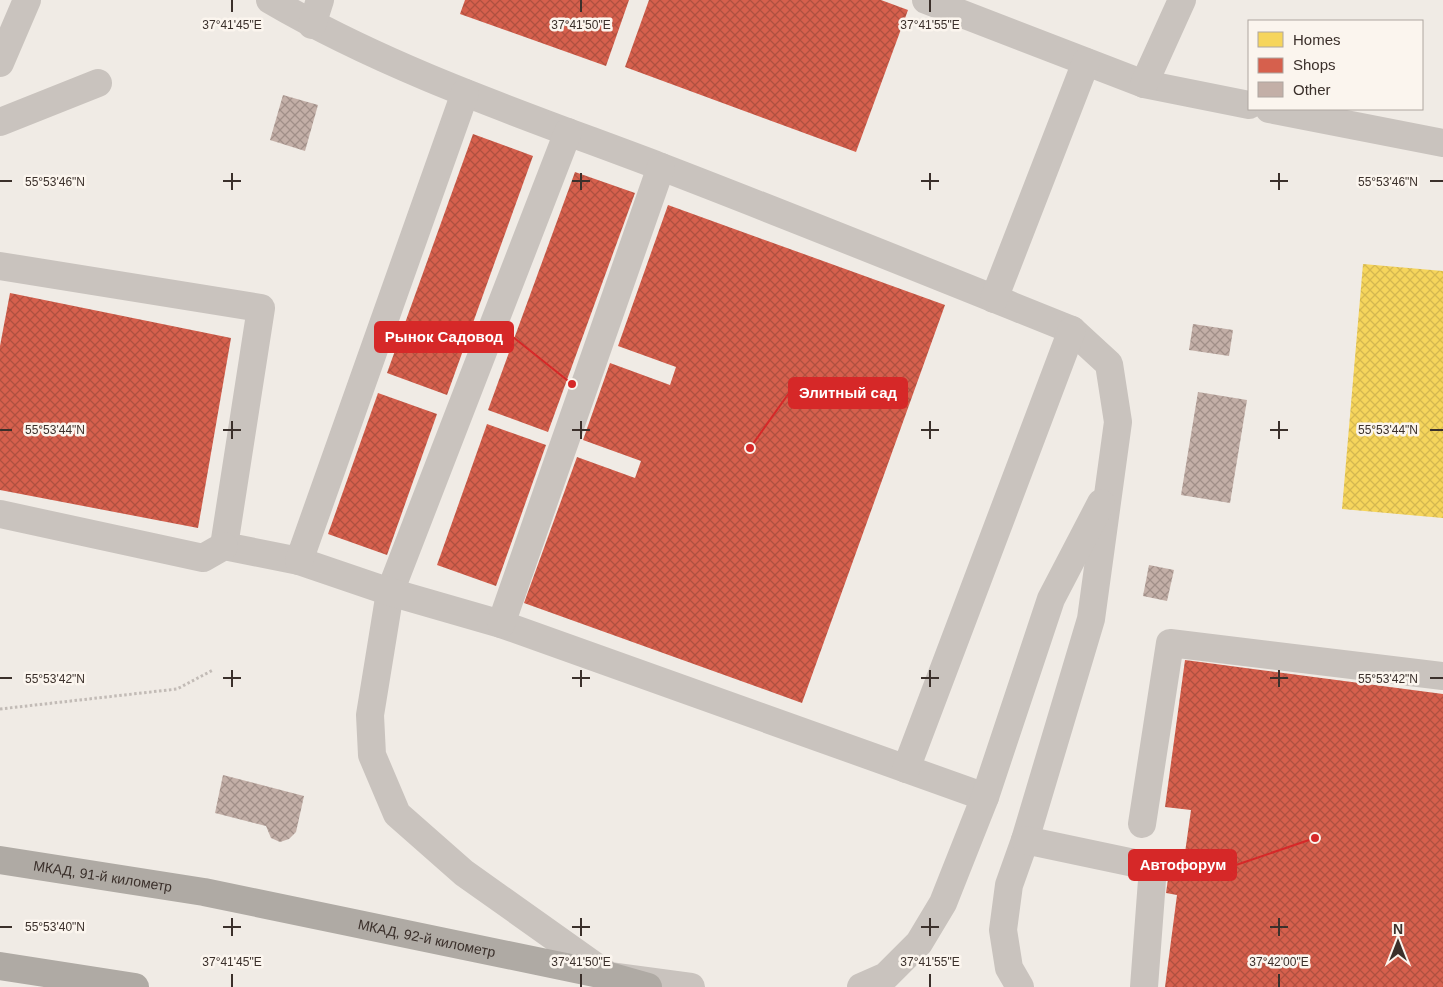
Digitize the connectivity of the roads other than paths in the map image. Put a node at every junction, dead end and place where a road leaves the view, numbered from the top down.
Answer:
1 (27, 0) edge
2 (270, 0) edge
3 (926, 0) edge
4 (1182, 0) edge
5 (316, 12) edge
6 (1086, 62) junction
7 (0, 63) edge
8 (98, 83) dead end
9 (1144, 84) junction
10 (465, 93) junction
11 (1248, 105) edge
12 (1274, 110) edge
13 (0, 122) edge
14 (568, 132) junction
15 (1443, 143) edge
16 (661, 167) junction
17 (0, 266) edge
18 (994, 299) junction
19 (1072, 330) junction
20 (1111, 484) junction
21 (0, 514) edge
22 (224, 546) junction
23 (299, 561) junction
24 (390, 592) junction
25 (501, 624) junction
26 (1443, 676) edge
27 (906, 769) junction
28 (984, 797) junction
29 (1142, 824) dead end
30 (1025, 840) junction
31 (0, 860) edge
32 (204, 892) joint
33 (0, 966) edge
34 (608, 976) junction
35 (61, 981) edge
36 (135, 987) edge
37 (648, 987) edge
38 (691, 987) edge
39 (861, 987) edge
40 (1020, 987) edge
41 (1144, 987) edge

1 - 7 street
2 - 5 street
3 - 6 street
4 - 9 street
5 - 10 street
6 - 9 street
6 - 18 street
8 - 13 street
9 - 11 street
10 - 14 street
10 - 23 street
12 - 15 street
14 - 16 street
14 - 24 street
16 - 18 street
16 - 25 street
17 - 22 street
18 - 19 street
19 - 20 street
19 - 27 street
20 - 28 street
20 - 30 street
21 - 22 street
22 - 23 street
23 - 24 street
24 - 25 street
24 - 34 street
25 - 27 street
26 - 29 street
27 - 28 street
28 - 39 street
30 - 40 street
30 - 41 street
31 - 32 highway, МКАД, 91-й километр
32 - 34 highway, МКАД, 92-й километр
33 - 35 highway
34 - 37 highway, МКАД, 92-й километр
34 - 38 street
35 - 36 highway

